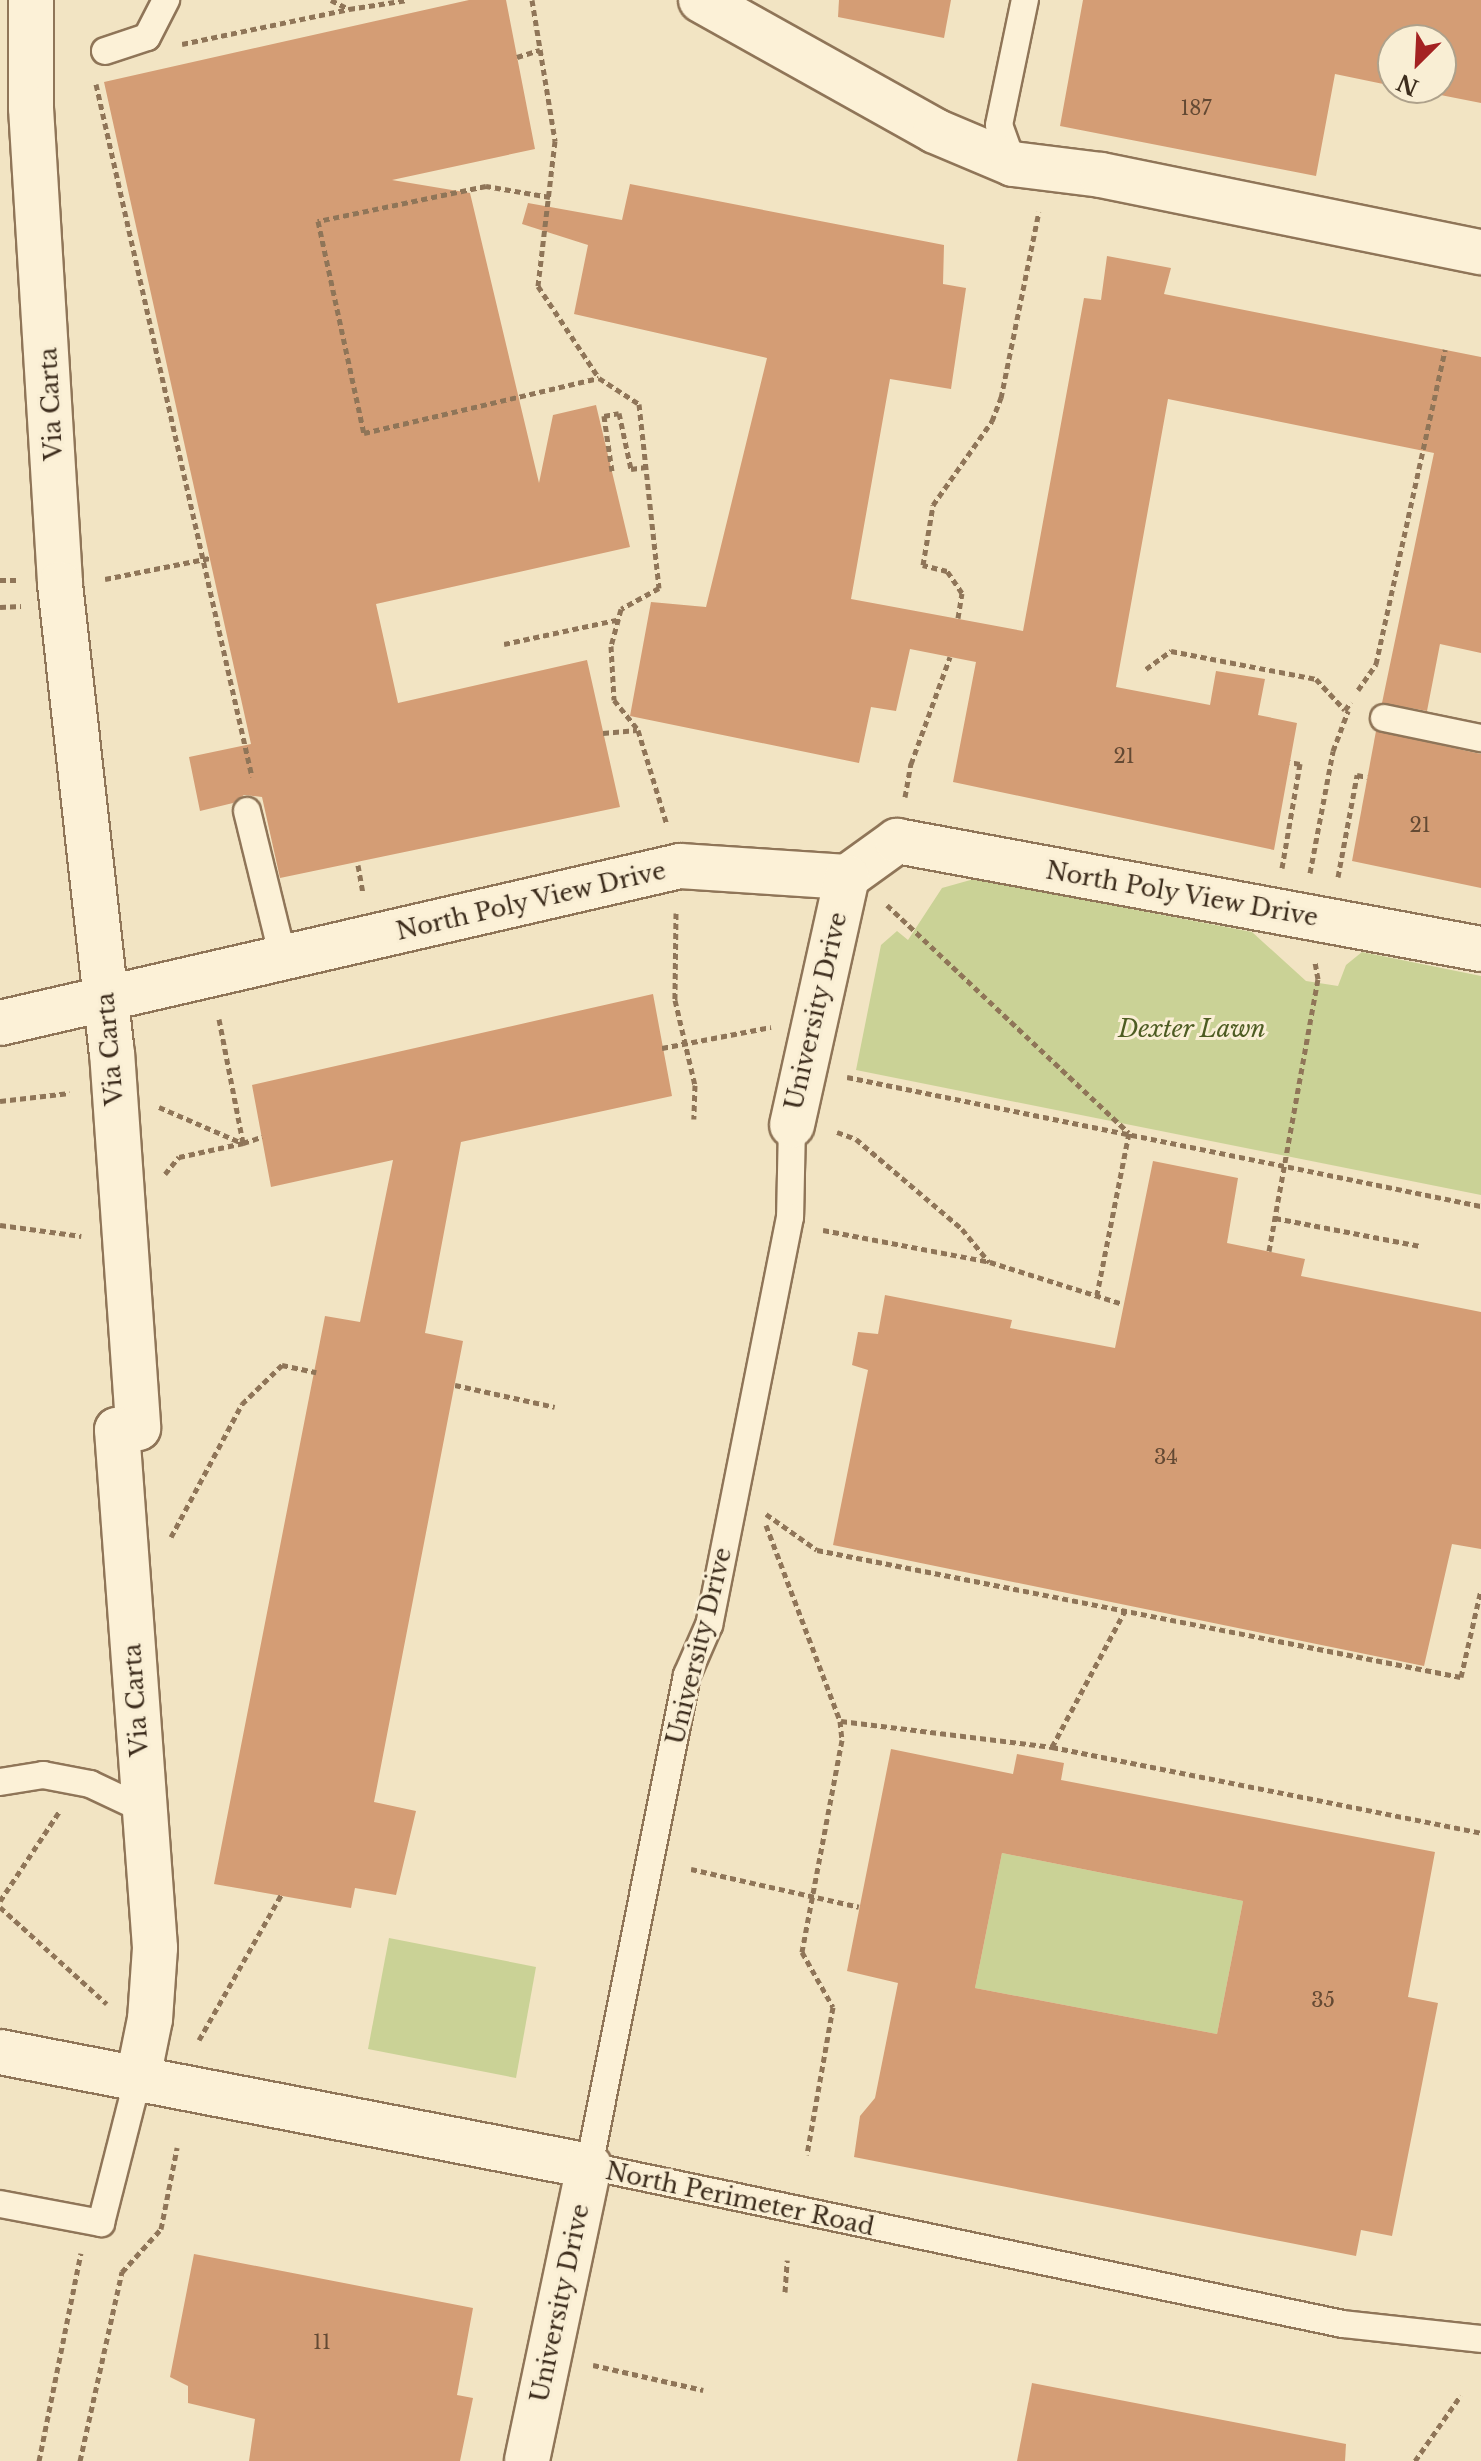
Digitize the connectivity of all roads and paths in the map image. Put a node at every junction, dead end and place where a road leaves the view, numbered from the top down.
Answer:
1 (31, 0) edge
2 (166, 0) edge
3 (331, 0) edge
4 (407, 0) edge
5 (532, 0) edge
6 (701, 0) edge
7 (1025, 0) edge
8 (349, 9) junction
9 (175, 45) dead end
10 (540, 50) junction
11 (105, 51) joint
12 (517, 57) dead end
13 (1013, 164) junction
14 (550, 197) junction
15 (1481, 252) edge
16 (1445, 349) dead end
17 (599, 378) junction
18 (646, 467) junction
19 (631, 469) junction
20 (210, 558) dead end
21 (202, 560) junction
22 (21, 579) dead end
23 (0, 580) edge
24 (90, 583) dead end
25 (958, 618) dead end
26 (616, 620) junction
27 (504, 644) dead end
28 (950, 657) dead end
29 (1146, 669) dead end
30 (1345, 710) junction
31 (1384, 718) joint
32 (638, 730) junction
33 (603, 733) dead end
34 (1481, 738) edge
35 (1290, 762) dead end
36 (911, 764) dead end
37 (1367, 777) dead end
38 (253, 780) dead end
39 (247, 811) dead end
40 (1286, 849) dead end
41 (1313, 858) dead end
42 (680, 866) junction
43 (1339, 870) dead end
44 (847, 877) junction
45 (1306, 918) junction
46 (1481, 949) edge
47 (283, 958) junction
48 (210, 975) junction
49 (106, 998) junction
50 (0, 1023) edge
51 (684, 1042) junction
52 (662, 1048) dead end
53 (807, 1052) junction
54 (83, 1092) dead end
55 (0, 1101) edge
56 (694, 1119) dead end
57 (792, 1125) joint
58 (835, 1131) dead end
59 (1129, 1133) junction
60 (262, 1137) dead end
61 (1285, 1166) junction
62 (1481, 1206) edge
63 (1275, 1218) junction
64 (0, 1225) edge
65 (814, 1228) dead end
66 (97, 1236) dead end
67 (1420, 1246) dead end
68 (1269, 1251) dead end
69 (990, 1262) junction
70 (1097, 1295) junction
71 (1123, 1304) dead end
72 (316, 1372) dead end
73 (455, 1385) dead end
74 (555, 1407) dead end
75 (166, 1547) dead end
76 (1481, 1590) edge
77 (1125, 1611) junction
78 (840, 1721) junction
79 (1052, 1747) junction
80 (0, 1782) edge
81 (63, 1807) dead end
82 (145, 1810) junction
83 (1481, 1833) edge
84 (691, 1869) dead end
85 (281, 1895) dead end
86 (810, 1895) junction
87 (0, 1904) edge
88 (859, 1907) dead end
89 (114, 2010) dead end
90 (199, 2040) dead end
91 (0, 2052) edge
92 (138, 2078) junction
93 (177, 2148) dead end
94 (807, 2155) dead end
95 (589, 2166) junction
96 (0, 2204) edge
97 (101, 2223) junction
98 (787, 2260) dead end
99 (785, 2292) dead end
100 (1481, 2339) edge
101 (588, 2364) dead end
102 (703, 2390) dead end
103 (1461, 2395) dead end
104 (39, 2461) edge
105 (80, 2461) edge
106 (527, 2461) edge
107 (1415, 2461) edge

1 - 49 street, Via Carta
2 - 11 lane
3 - 8 path
4 - 8 path
5 - 10 path
6 - 13 street
7 - 13 lane
8 - 9 path
10 - 12 path
10 - 14 path
11 - 21 path
13 - 15 street
13 - 25 path
14 - 17 path
14 - 17 path
16 - 30 path
17 - 18 path
18 - 19 path
18 - 26 path
19 - 19 path
20 - 21 path
21 - 24 path
21 - 38 path
22 - 23 path
26 - 27 path
26 - 32 path
28 - 36 path
29 - 30 path
30 - 31 path
30 - 41 path
31 - 34 lane
32 - 33 path
32 - 42 path
35 - 40 path
37 - 43 path
39 - 47 lane
42 - 44 street, North Poly View Drive
42 - 47 street, North Poly View Drive
42 - 51 path
44 - 45 street, North Poly View Drive
44 - 53 street, University Drive
44 - 59 path
45 - 46 street, North Poly View Drive
45 - 61 path
47 - 48 street, North Poly View Drive
48 - 49 street, North Poly View Drive
48 - 60 path
49 - 50 street, North Poly View Drive
49 - 82 street, Via Carta
51 - 52 path
51 - 53 path
51 - 56 path
53 - 57 street, University Drive
53 - 59 path
54 - 55 path
57 - 95 lane, University Drive
58 - 69 path
59 - 61 path
59 - 70 path
61 - 62 path
61 - 63 path
63 - 67 path
63 - 68 path
64 - 66 path
65 - 69 path
69 - 70 path
70 - 71 path
72 - 75 path
73 - 74 path
76 - 77 path
77 - 78 path
77 - 79 path
78 - 79 path
78 - 86 path
79 - 83 path
80 - 82 lane
81 - 87 path
82 - 92 street, Via Carta
84 - 86 path
85 - 90 path
86 - 88 path
86 - 94 path
87 - 89 path
91 - 92 street, North Perimeter Road
92 - 95 street, North Perimeter Road
92 - 97 lane
93 - 105 path
95 - 100 lane, North Perimeter Road
95 - 106 street, University Drive
96 - 97 lane
97 - 104 path
98 - 99 path
101 - 102 path
103 - 107 path

